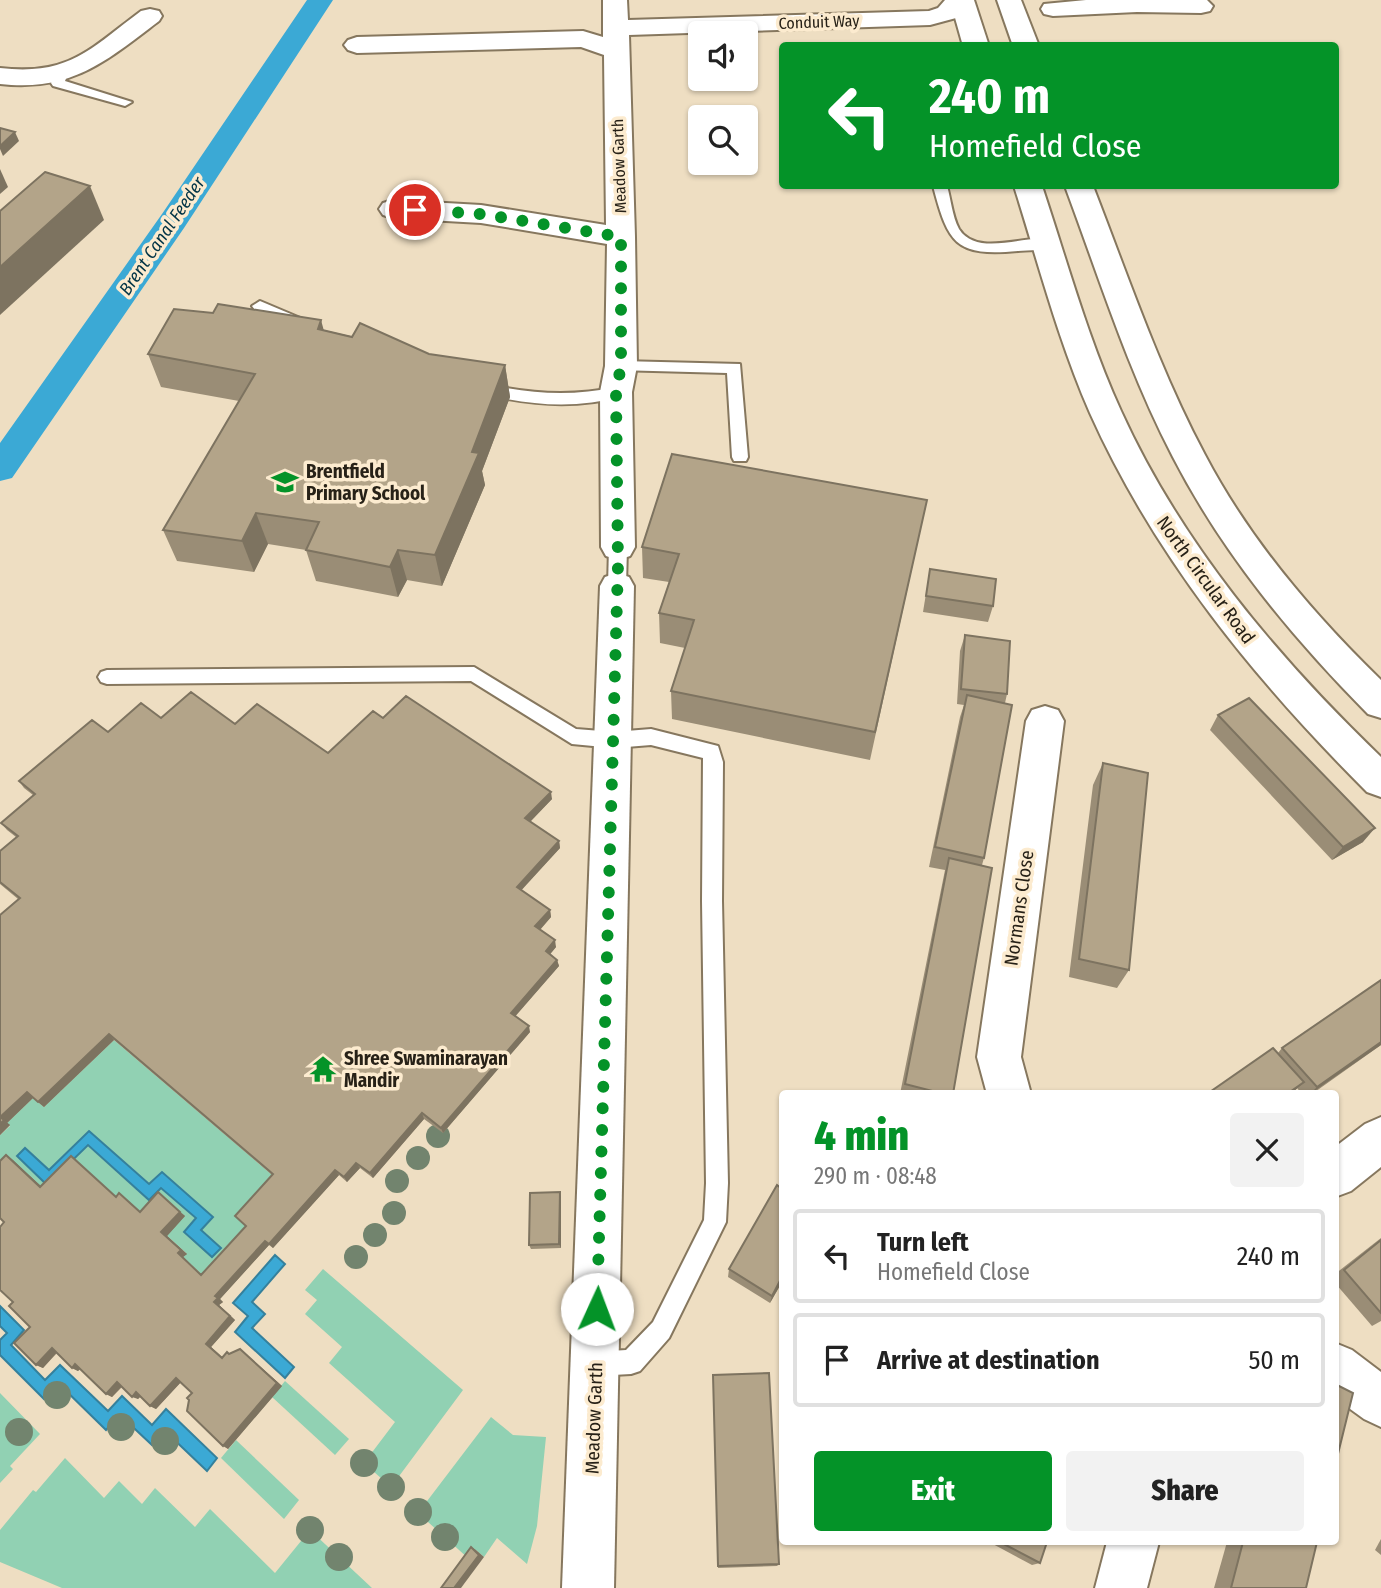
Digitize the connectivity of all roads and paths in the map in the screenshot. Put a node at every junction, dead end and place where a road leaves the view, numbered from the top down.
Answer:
1 (615, 0) edge
2 (960, 0) edge
3 (1009, 0) edge
4 (1136, 3) edge
5 (1201, 6) dead end
6 (1053, 9) dead end
7 (150, 16) dead end
8 (615, 39) junction
9 (975, 42) edge
10 (1025, 42) edge
11 (357, 46) dead end
12 (0, 76) edge
13 (68, 81) junction
14 (45, 96) dead end
15 (125, 102) dead end
16 (941, 189) edge
17 (1029, 189) edge
18 (1080, 189) edge
19 (393, 209) dead end
20 (621, 237) junction
21 (1047, 243) junction
22 (260, 306) dead end
23 (317, 331) edge
24 (618, 379) junction
25 (469, 382) edge
26 (740, 457) dead end
27 (618, 547) joint
28 (617, 586) joint
29 (107, 677) dead end
30 (1381, 703) edge
31 (1045, 722) dead end
32 (614, 740) junction
33 (1381, 781) edge
34 (1009, 1090) edge
35 (1381, 1139) edge
36 (1339, 1172) edge
37 (595, 1364) junction
38 (1339, 1370) edge
39 (1381, 1402) edge
40 (1132, 1545) edge
41 (588, 1588) edge
42 (1121, 1588) edge

1 - 8 main road
2 - 8 main road, Conduit Way
2 - 9 main road
3 - 10 main road
4 - 5 main road
4 - 6 main road
7 - 13 main road
8 - 11 main road
8 - 20 main road, Meadow Garth
12 - 13 main road
13 - 14 lane
13 - 15 lane
16 - 21 lane
17 - 21 main road, North Circular Road
18 - 30 main road
19 - 20 main road
20 - 24 main road, Meadow Garth
21 - 33 main road, North Circular Road
22 - 23 lane
24 - 25 lane
24 - 26 lane
24 - 27 main road, Meadow Garth
27 - 28 lane, Meadow Garth
28 - 32 main road, Meadow Garth
29 - 32 lane
31 - 34 main road, Normans Close
32 - 37 main road, Meadow Garth
32 - 37 lane
35 - 36 main road
37 - 41 main road, Meadow Garth
38 - 39 main road
40 - 42 main road

